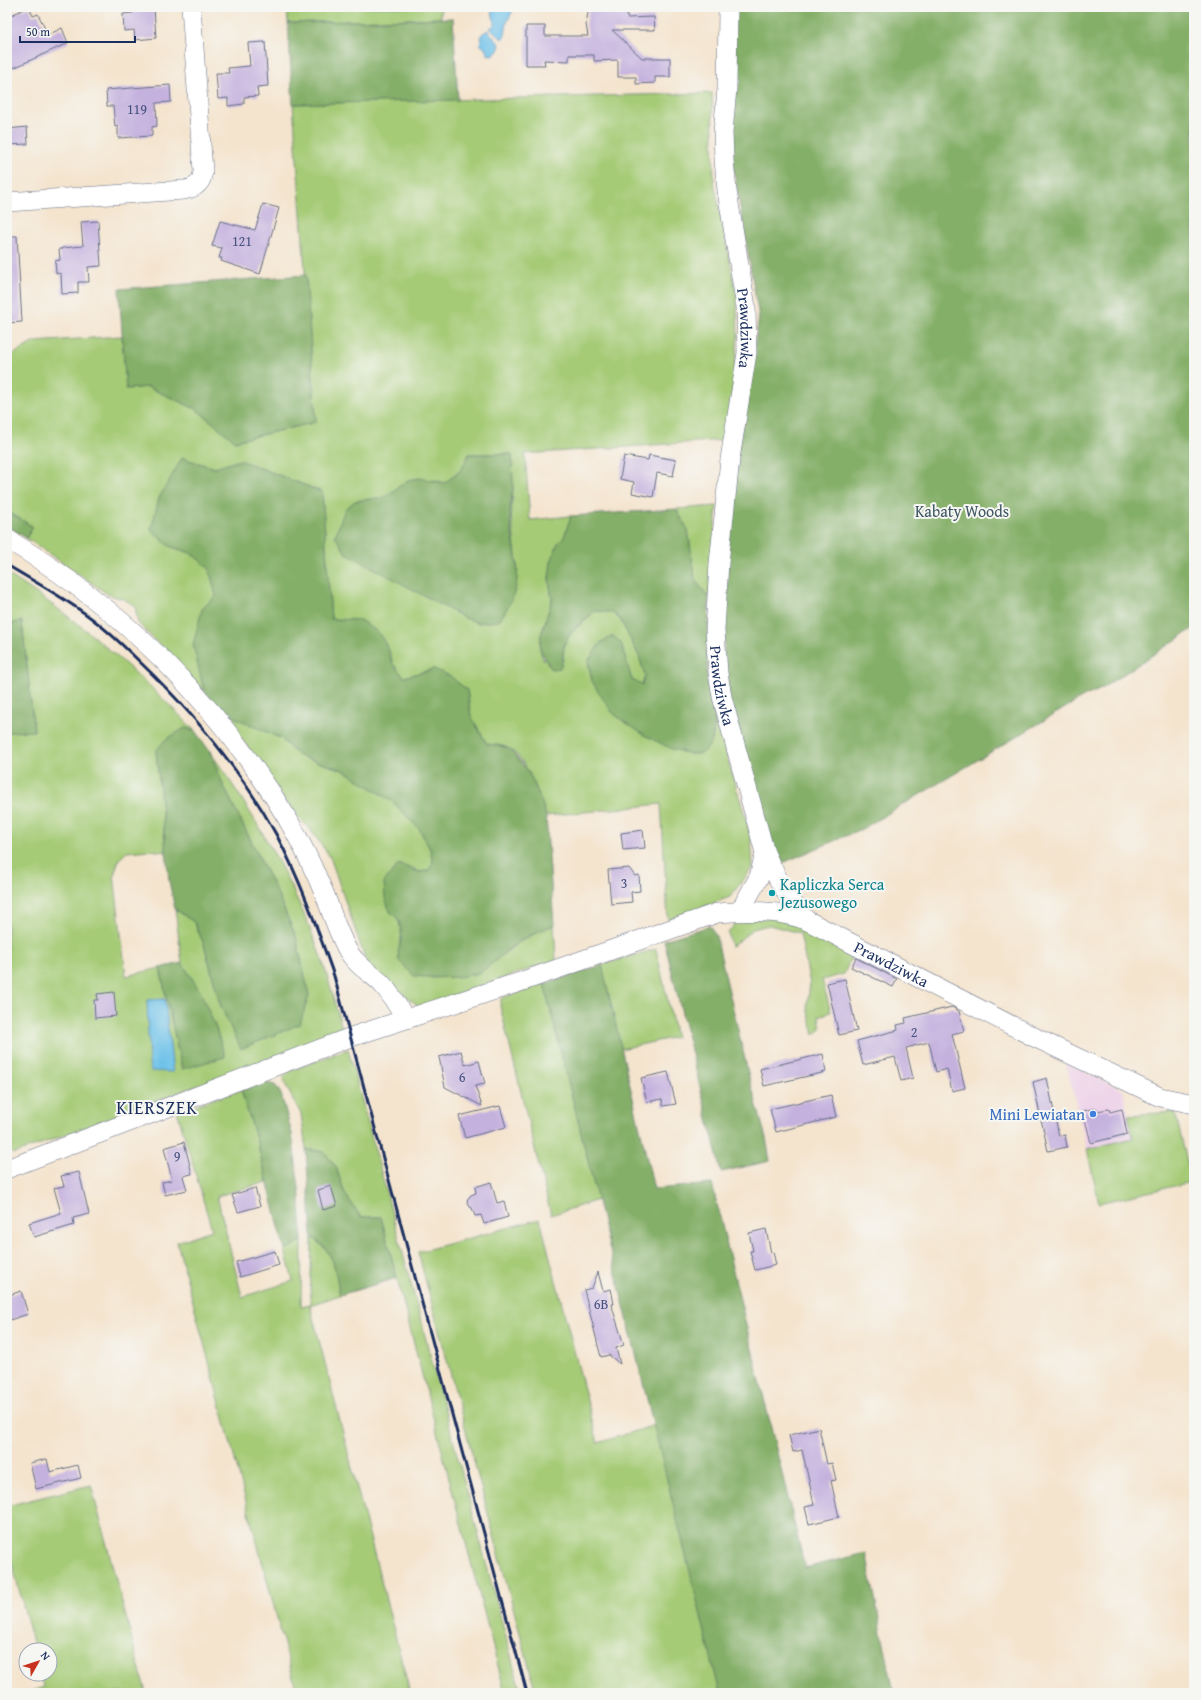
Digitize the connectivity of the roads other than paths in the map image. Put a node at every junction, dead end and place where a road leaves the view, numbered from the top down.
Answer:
1 (191, 7) edge
2 (728, 7) edge
3 (7, 202) edge
4 (7, 539) edge
5 (765, 853) junction
6 (740, 910) junction
7 (806, 920) junction
8 (405, 1019) junction
9 (1194, 1104) edge
10 (7, 1169) edge

1 - 3 street
2 - 5 street, Prawdziwka
4 - 8 street
5 - 6 street
5 - 7 street, Prawdziwka
6 - 7 street
6 - 8 street
7 - 9 street, Prawdziwka
8 - 10 street

